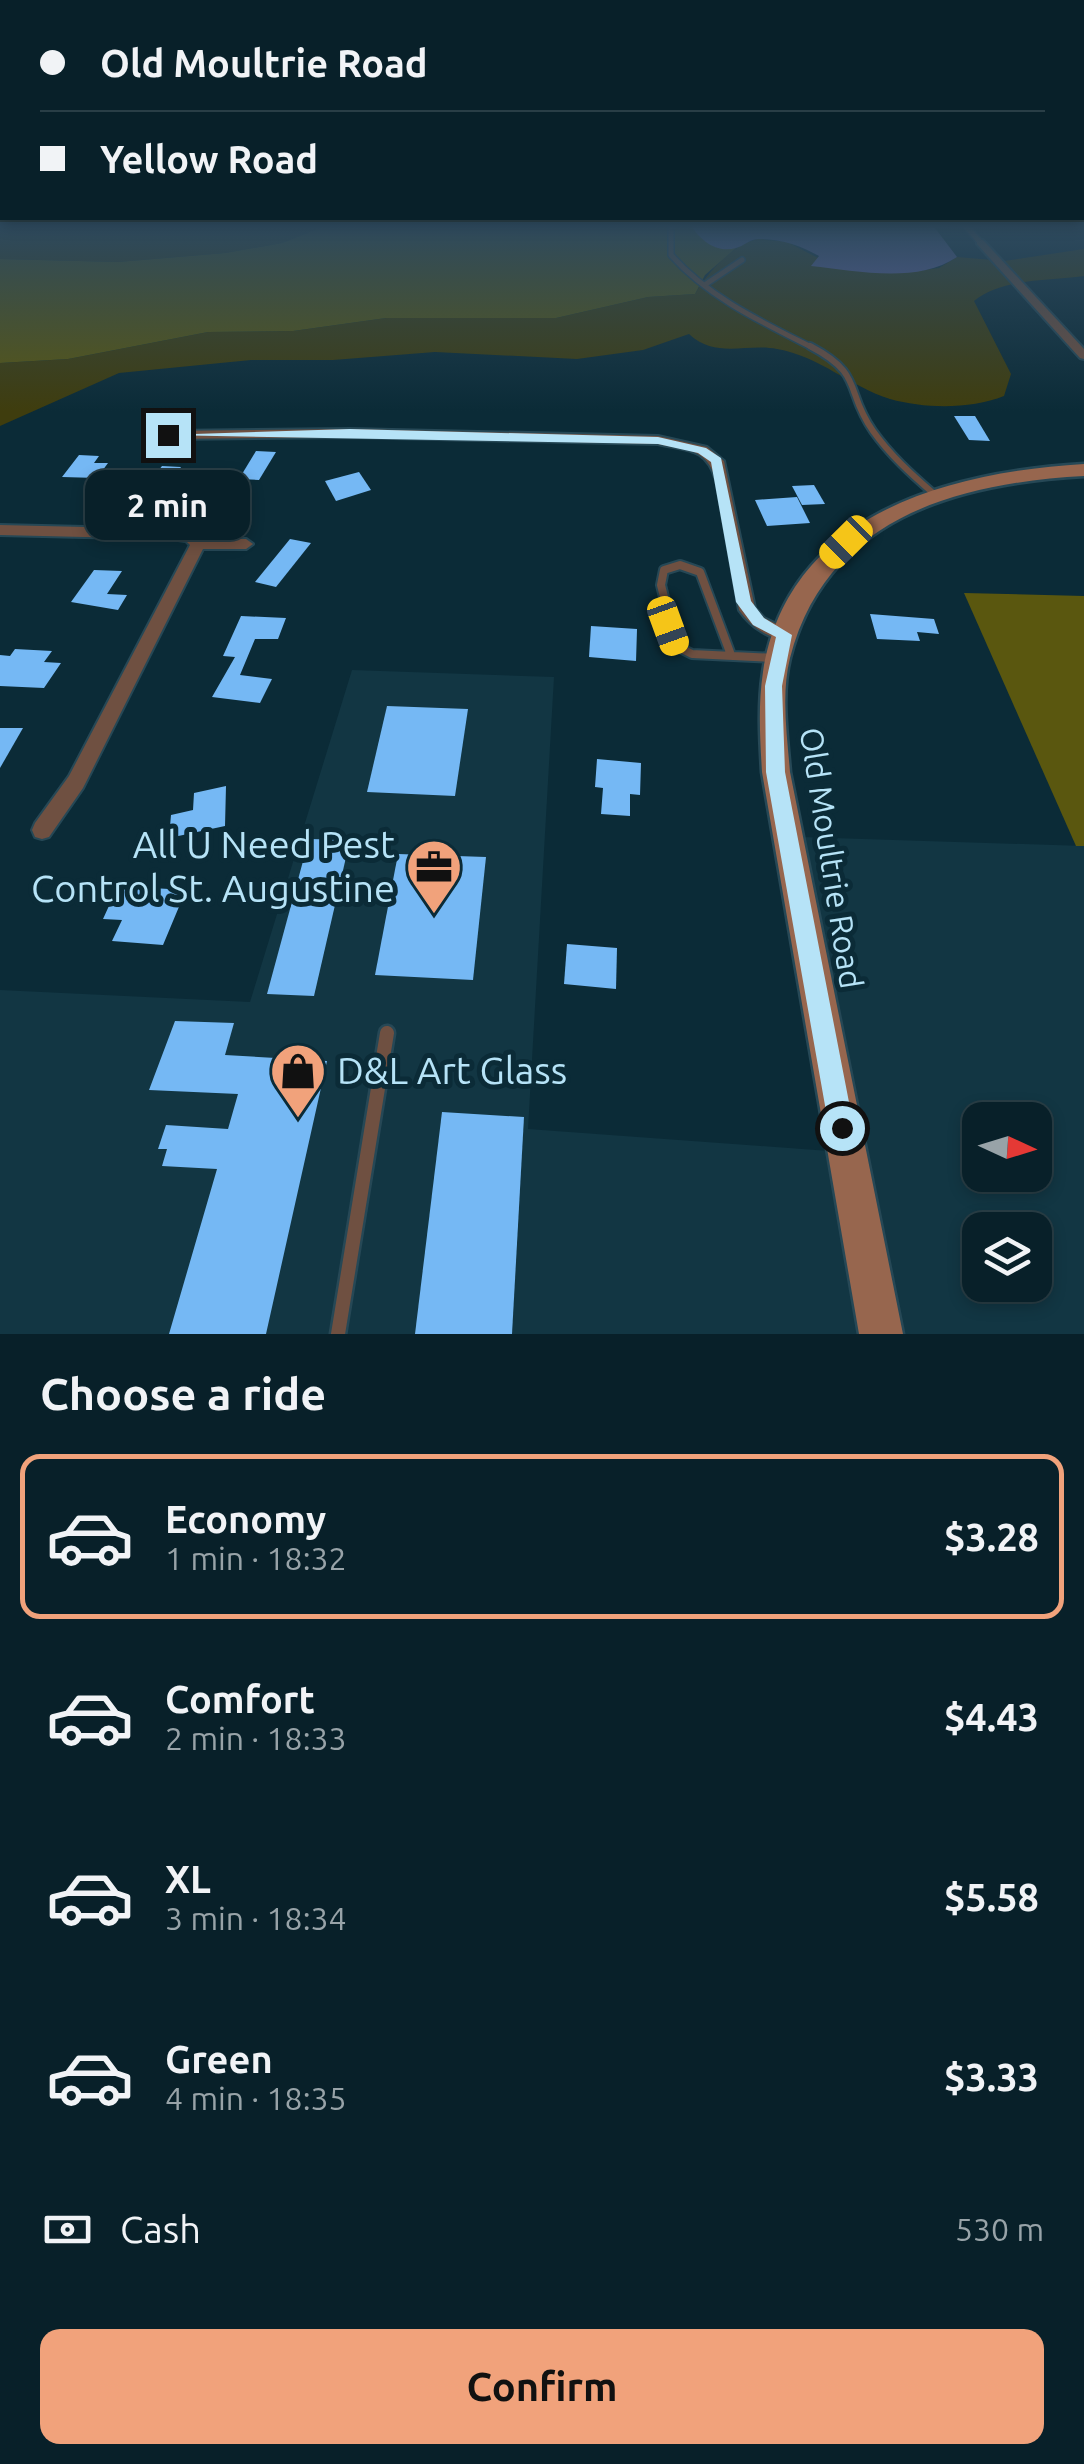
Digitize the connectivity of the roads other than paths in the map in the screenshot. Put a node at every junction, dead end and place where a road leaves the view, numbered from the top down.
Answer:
1 (709, 286) edge
2 (1020, 286) edge
3 (1084, 356) edge
4 (168, 435) dead end
5 (1084, 470) edge
6 (933, 494) junction
7 (0, 530) edge
8 (198, 544) junction
9 (246, 544) dead end
10 (781, 647) junction
11 (731, 655) junction
12 (42, 830) dead end
13 (387, 1033) dead end
14 (338, 1334) edge
15 (881, 1334) edge

1 - 6 lane
2 - 3 street
4 - 10 street
5 - 6 main road, Old Moultrie Road
6 - 10 main road, Old Moultrie Road
7 - 8 street
8 - 9 street
8 - 12 street
10 - 11 lane
10 - 15 main road, Old Moultrie Road
11 - 11 lane
13 - 14 lane

